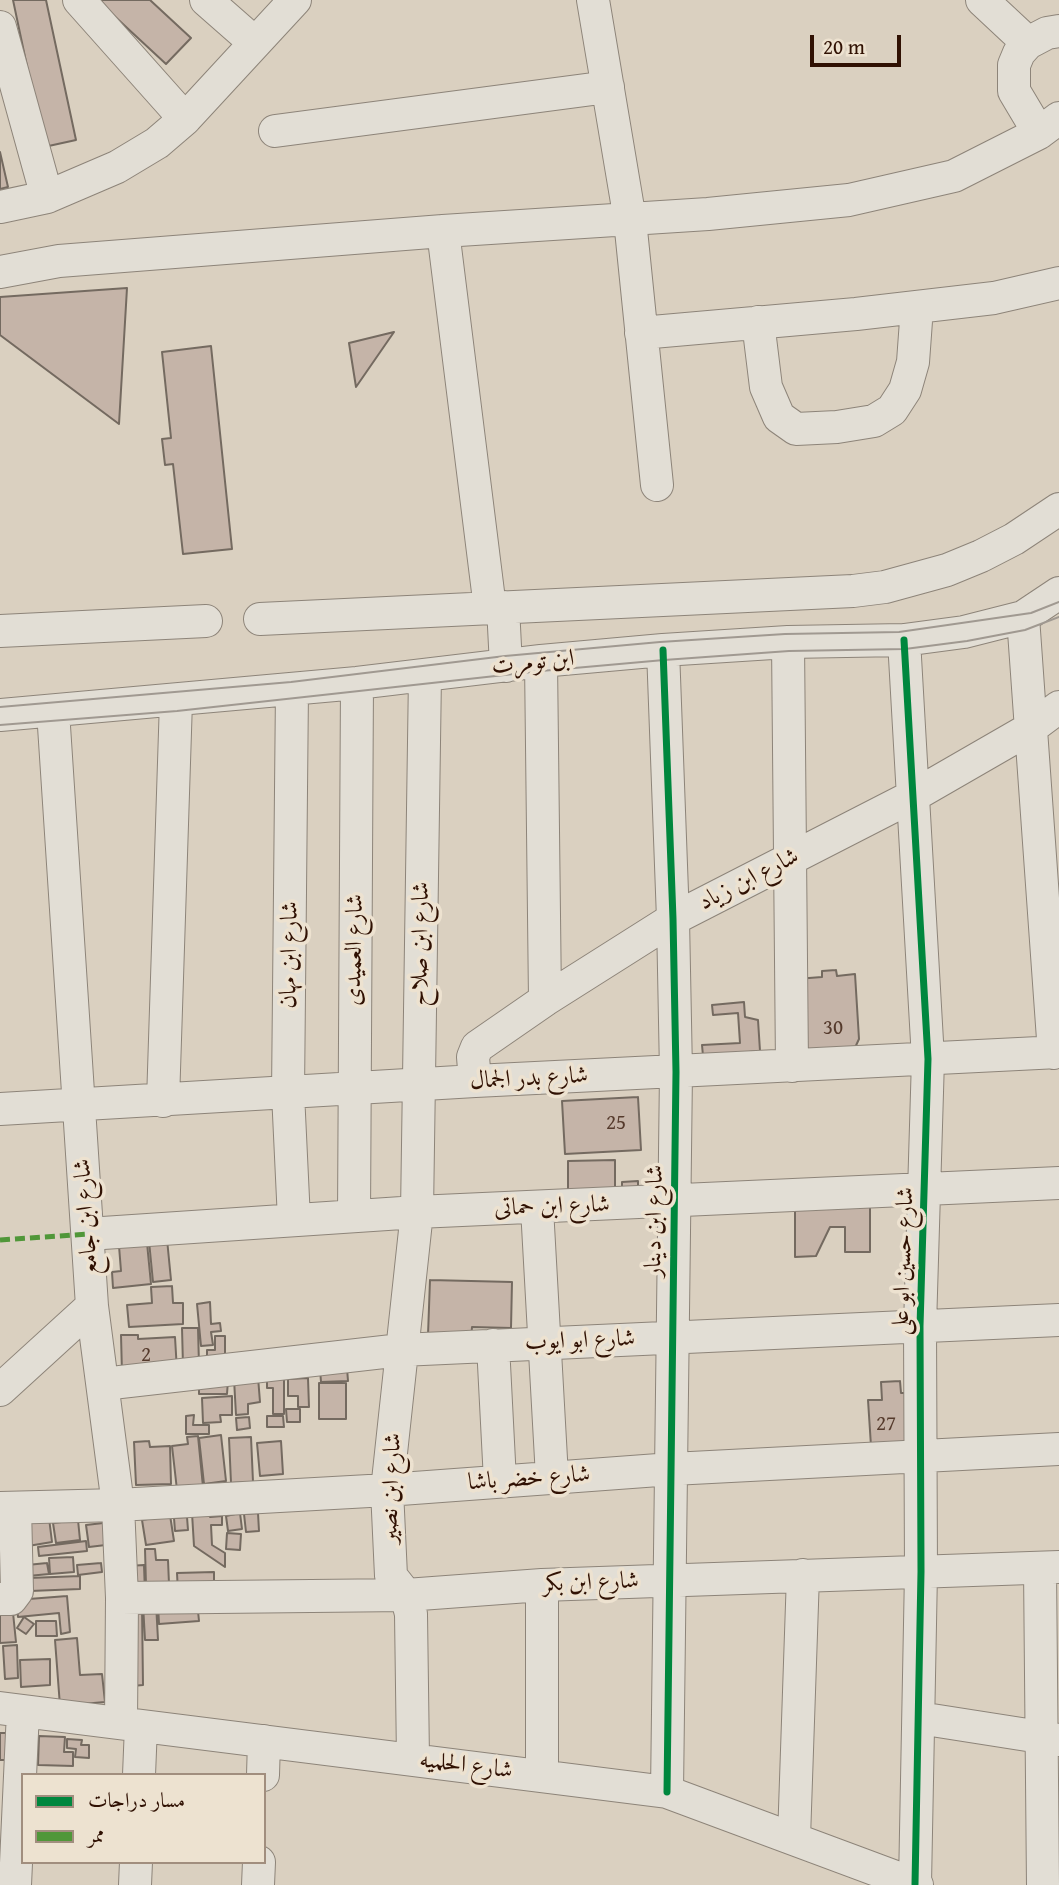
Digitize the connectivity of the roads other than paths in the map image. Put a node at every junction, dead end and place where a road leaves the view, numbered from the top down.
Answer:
1 (79, 0) edge
2 (206, 0) edge
3 (295, 0) edge
4 (593, 0) edge
5 (982, 0) edge
6 (0, 27) edge
7 (1059, 31) edge
8 (255, 43) junction
9 (1028, 43) junction
10 (608, 87) junction
11 (185, 120) junction
12 (1049, 125) edge
13 (275, 131) dead end
14 (47, 197) junction
15 (0, 207) edge
16 (630, 220) junction
17 (443, 231) junction
18 (0, 272) edge
19 (1059, 283) edge
20 (917, 307) junction
21 (758, 322) junction
22 (641, 333) junction
23 (657, 485) dead end
24 (1059, 509) edge
25 (1059, 593) edge
26 (497, 608) junction
27 (1023, 617) junction
28 (260, 619) dead end
29 (206, 621) dead end
30 (0, 631) edge
31 (904, 640) junction
32 (788, 642) junction
33 (663, 650) junction
34 (541, 661) junction
35 (506, 666) junction
36 (425, 675) junction
37 (358, 683) junction
38 (292, 689) junction
39 (176, 701) junction
40 (1059, 707) edge
41 (53, 711) junction
42 (0, 715) edge
43 (1031, 728) junction
44 (913, 796) junction
45 (790, 860) junction
46 (673, 919) junction
47 (545, 1000) junction
48 (1056, 1053) edge
49 (928, 1059) junction
50 (792, 1066) junction
51 (676, 1072) junction
52 (475, 1081) junction
53 (419, 1084) junction
54 (353, 1088) junction
55 (288, 1093) junction
56 (163, 1101) junction
57 (80, 1106) junction
58 (0, 1110) edge
59 (1059, 1183) edge
60 (925, 1191) junction
61 (675, 1202) junction
62 (537, 1208) junction
63 (417, 1212) junction
64 (354, 1216) junction
65 (294, 1220) junction
66 (88, 1234) junction
67 (92, 1306) junction
68 (1059, 1321) edge
69 (920, 1326) junction
70 (673, 1337) junction
71 (544, 1342) junction
72 (493, 1345) junction
73 (401, 1350) junction
74 (103, 1384) junction
75 (0, 1390) edge
76 (1059, 1449) edge
77 (922, 1457) junction
78 (672, 1468) junction
79 (552, 1477) junction
80 (500, 1481) junction
81 (387, 1490) junction
82 (118, 1505) junction
83 (7, 1508) edge
84 (1050, 1568) edge
85 (921, 1572) junction
86 (803, 1575) junction
87 (670, 1580) junction
88 (542, 1585) junction
89 (405, 1595) junction
90 (122, 1598) junction
91 (0, 1600) edge
92 (11, 1710) edge
93 (919, 1718) junction
94 (131, 1725) junction
95 (1050, 1738) edge
96 (264, 1741) junction
97 (413, 1759) junction
98 (139, 1773) edge
99 (263, 1773) edge
100 (542, 1775) junction
101 (667, 1792) junction
102 (794, 1838) junction
103 (136, 1864) edge
104 (259, 1864) edge
105 (15, 1885) edge
106 (135, 1885) edge
107 (258, 1885) edge
108 (916, 1885) edge
109 (1043, 1885) edge

1 - 11 street
2 - 8 street
3 - 8 street
4 - 10 street
5 - 9 street
6 - 14 street
7 - 9 street
8 - 11 street
9 - 12 street
10 - 13 street
10 - 16 street
11 - 14 street
12 - 16 street
14 - 15 street
16 - 17 street
16 - 22 street
17 - 18 street
17 - 26 street
19 - 20 street
20 - 21 street
20 - 21 street
21 - 22 street
22 - 23 street
24 - 26 street
25 - 27 street, ابن تومرت
26 - 28 street
26 - 35 street
27 - 31 street, ابن تومرت
27 - 43 street
29 - 30 street
31 - 32 street, ابن تومرت
31 - 44 street, شارع حسين ابو على
32 - 33 street, ابن تومرت
32 - 45 street
33 - 34 street, ابن تومرت
33 - 46 street, شارع ابن دينار
34 - 35 street, ابن تومرت
34 - 47 street
35 - 36 street, ابن تومرت
36 - 37 street, ابن تومرت
36 - 53 street, شارع ابن صلاح
37 - 38 street, ابن تومرت
37 - 54 street, شارع العميدى
38 - 39 street, ابن تومرت
38 - 55 street, شارع ابن مهان
39 - 41 street, ابن تومرت
39 - 56 street
40 - 43 street, شارع ابن زياد
41 - 42 street, ابن تومرت
41 - 57 street, شارع ابن جامع
43 - 44 street, شارع ابن زياد
43 - 48 street
44 - 45 street, شارع ابن زياد
44 - 49 street, شارع حسين ابو على
45 - 46 street, شارع ابن زياد
45 - 50 street
46 - 47 street, شارع ابن زياد
46 - 51 street, شارع ابن دينار
47 - 52 street, شارع ابن زياد
48 - 49 street, شارع بدر الجمال
49 - 50 street, شارع بدر الجمال
49 - 60 street, شارع حسين ابو على
50 - 51 street, شارع بدر الجمال
51 - 52 street, شارع بدر الجمال
51 - 61 street, شارع ابن دينار
52 - 53 street, شارع بدر الجمال
53 - 54 street, شارع بدر الجمال
53 - 63 street, شارع ابن صلاح
54 - 55 street, شارع بدر الجمال
54 - 64 street, شارع العميدى
55 - 56 street, شارع بدر الجمال
55 - 65 street, شارع ابن مهان
56 - 57 street, شارع بدر الجمال
57 - 58 street, شارع بدر الجمال
57 - 66 street, شارع ابن جامع
59 - 60 street, شارع ابن حماتى
60 - 61 street, شارع ابن حماتى
60 - 69 street, شارع حسين ابو على
61 - 62 street, شارع ابن حماتى
61 - 70 street, شارع ابن دينار
62 - 63 street, شارع ابن حماتى
62 - 71 street
63 - 64 street, شارع ابن حماتى
63 - 73 street, شارع ابن نصير
64 - 65 street, شارع ابن حماتى
65 - 66 street, شارع ابن حماتى
66 - 67 street, شارع ابن جامع
67 - 74 street, شارع ابن جامع
67 - 75 street
68 - 69 street, شارع ابو ايوب
69 - 70 street, شارع ابو ايوب
69 - 77 street, شارع حسين ابو على
70 - 71 street, شارع ابو ايوب
70 - 78 street, شارع ابن دينار
71 - 72 street, شارع ابو ايوب
71 - 79 street
72 - 73 street, شارع ابو ايوب
72 - 80 street
73 - 74 street, شارع ابو ايوب
73 - 81 street, شارع ابن نصير
74 - 82 street, شارع ابن جامع
76 - 77 street, شارع خضر باشا
77 - 78 street, شارع خضر باشا
77 - 85 street, شارع حسين ابو على
78 - 79 street, شارع خضر باشا
78 - 87 street, شارع ابن دينار
79 - 80 street, شارع خضر باشا
80 - 81 street, شارع خضر باشا
81 - 82 street, شارع خضر باشا
81 - 89 street, شارع ابن نصير
82 - 83 street, شارع خضر باشا
82 - 90 street, شارع ابن جامع
83 - 91 street
84 - 85 street, شارع ابن بكر
84 - 95 street
85 - 86 street, شارع ابن بكر
85 - 93 street, شارع حسين ابو على
86 - 87 street, شارع ابن بكر
86 - 102 street
87 - 88 street, شارع ابن بكر
87 - 101 street, شارع ابن دينار
88 - 89 street, شارع ابن بكر
88 - 100 street
89 - 90 street, شارع ابن بكر
89 - 97 street, شارع ابن نصير
90 - 94 street, شارع ابن جامع
92 - 94 street, شارع الحلميه
92 - 105 street
93 - 95 street
93 - 108 street, شارع حسين ابو على
94 - 96 street, شارع الحلميه
94 - 98 street, شارع ابن جامع
95 - 109 street
96 - 97 street, شارع الحلميه
96 - 99 street
97 - 100 street, شارع الحلميه
100 - 101 street, شارع الحلميه
101 - 102 street, شارع الحلميه
102 - 108 street, شارع الحلميه
103 - 106 street
104 - 107 street

